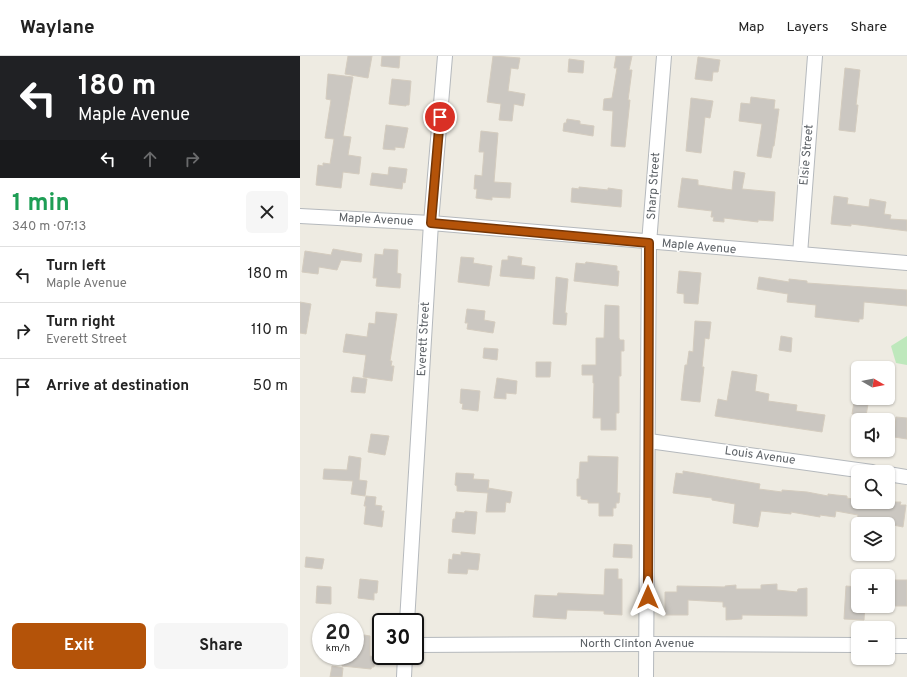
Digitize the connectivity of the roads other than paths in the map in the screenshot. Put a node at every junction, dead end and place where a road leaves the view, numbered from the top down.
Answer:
1 (445, 56) edge
2 (664, 56) edge
3 (815, 56) edge
4 (300, 216) edge
5 (431, 223) junction
6 (649, 243) junction
7 (800, 254) junction
8 (907, 264) edge
9 (649, 441) junction
10 (851, 469) edge
11 (895, 475) edge
12 (907, 477) edge
13 (408, 613) edge
14 (648, 644) junction
15 (424, 645) edge
16 (851, 646) edge
17 (895, 646) edge
18 (907, 646) edge
19 (405, 665) edge
20 (404, 677) edge
21 (646, 677) edge

1 - 5 street, Everett Street
2 - 6 street, Sharp Street
3 - 7 street, Elsie Street
4 - 5 street, Maple Avenue
5 - 6 street, Maple Avenue
5 - 13 street, Everett Street
6 - 7 street, Maple Avenue
6 - 9 street, Sharp Street
7 - 8 street, Maple Avenue
9 - 10 street, Louis Avenue
9 - 14 street, Sharp Street
11 - 12 street
14 - 15 street, North Clinton Avenue
14 - 16 street, North Clinton Avenue
14 - 21 street, Sharp Street
17 - 18 street
19 - 20 street

